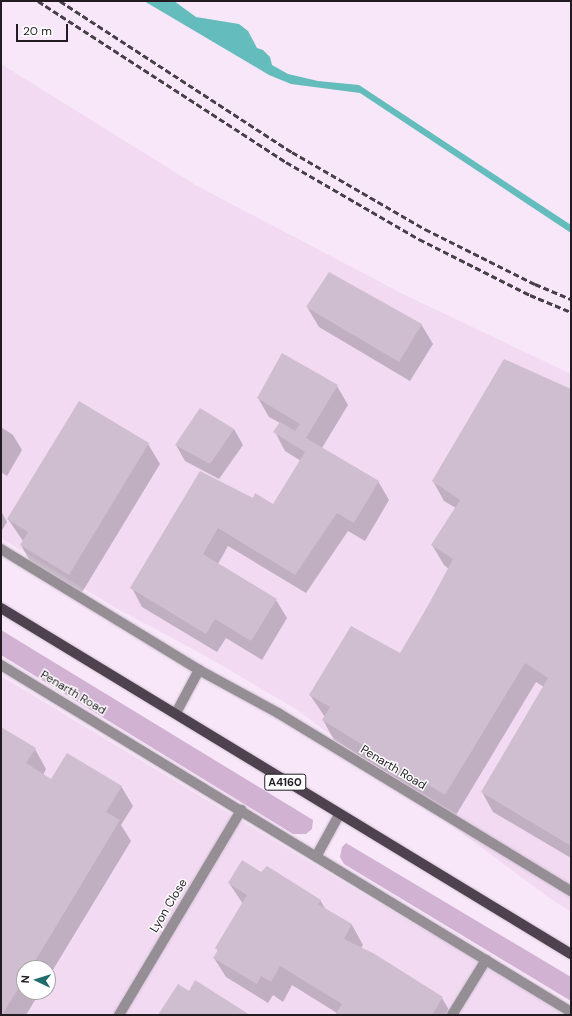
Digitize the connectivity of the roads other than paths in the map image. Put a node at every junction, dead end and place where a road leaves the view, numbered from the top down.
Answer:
1 (1, 549) edge
2 (1, 608) edge
3 (1, 664) edge
4 (199, 670) junction
5 (176, 713) junction
6 (241, 810) junction
7 (339, 815) junction
8 (317, 855) junction
9 (571, 891) edge
10 (571, 954) edge
11 (486, 960) junction
12 (571, 1012) edge
13 (119, 1015) edge
14 (452, 1015) edge

1 - 4 street, Penarth Road
2 - 5 main road, A4160
3 - 6 street, Penarth Road
4 - 5 street
4 - 9 street, Penarth Road
5 - 7 main road, A4160
6 - 8 street, Penarth Road
6 - 13 street, Lyon Close
7 - 8 street
7 - 10 main road, A4160
8 - 11 street, Penarth Road
11 - 12 street, Penarth Road
11 - 14 street

